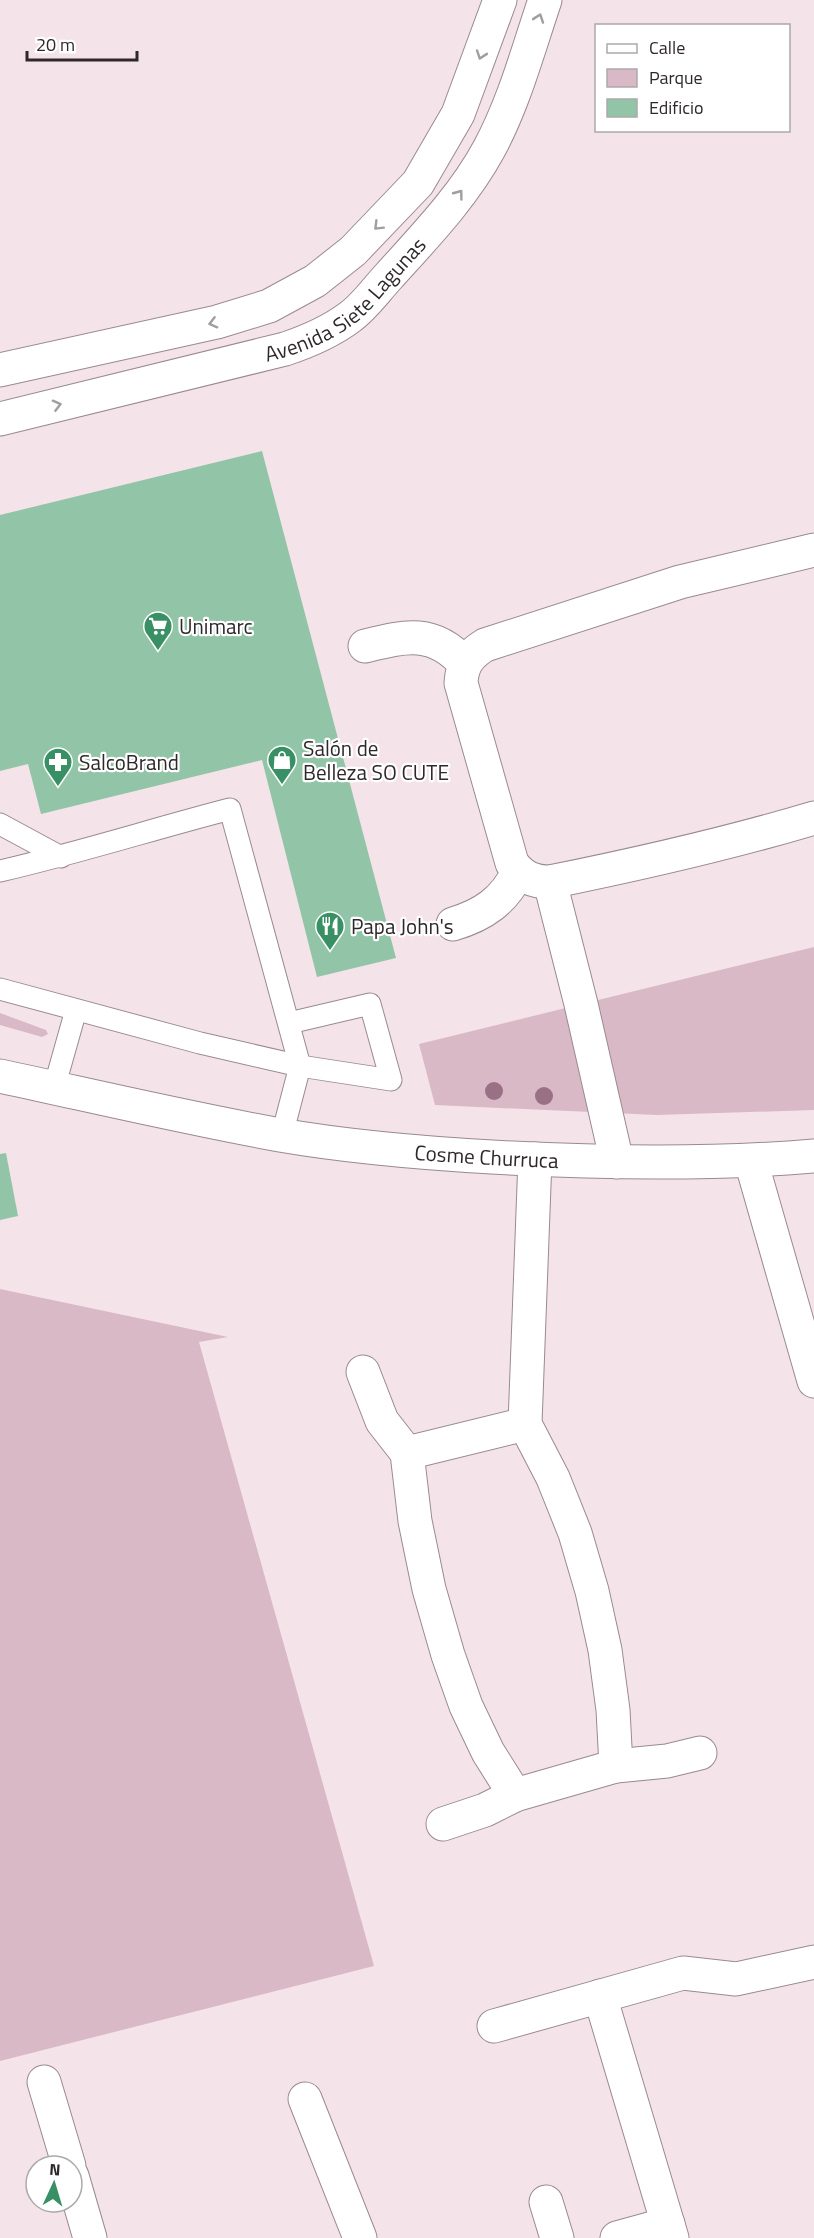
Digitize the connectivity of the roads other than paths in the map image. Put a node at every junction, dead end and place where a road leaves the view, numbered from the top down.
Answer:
1 (500, 0) edge
2 (545, 0) edge
3 (418, 183) junction
4 (422, 240) junction
5 (0, 370) edge
6 (0, 420) edge
7 (814, 550) edge
8 (365, 646) dead end
9 (464, 663) junction
10 (814, 818) edge
11 (0, 824) edge
12 (61, 857) junction
13 (0, 871) edge
14 (518, 872) junction
15 (550, 882) junction
16 (453, 924) dead end
17 (0, 989) edge
18 (76, 1010) junction
19 (289, 1023) junction
20 (300, 1066) junction
21 (0, 1076) edge
22 (54, 1088) junction
23 (282, 1135) junction
24 (814, 1156) edge
25 (536, 1160) junction
26 (751, 1161) junction
27 (617, 1162) junction
28 (363, 1372) dead end
29 (814, 1381) edge
30 (525, 1424) junction
31 (407, 1453) junction
32 (700, 1753) dead end
33 (616, 1766) junction
34 (515, 1795) junction
35 (443, 1824) dead end
36 (814, 1962) edge
37 (600, 1996) junction
38 (494, 2026) dead end
39 (45, 2082) dead end
40 (306, 2098) dead end
41 (66, 2154) edge
42 (546, 2202) dead end
43 (83, 2214) edge
44 (670, 2231) edge
45 (90, 2238) edge
46 (360, 2238) edge
47 (557, 2238) edge
48 (617, 2238) edge

1 -> 3 street, Avenida Siete Lagunas
4 -> 2 street, Avenida Siete Lagunas
3 - 4 street
3 -> 5 street, Avenida Siete Lagunas
6 -> 4 street, Avenida Siete Lagunas
7 - 9 street
8 - 9 street
9 - 14 street
10 - 15 street
11 - 12 lane
12 - 13 lane
12 - 19 lane
14 - 15 street
14 - 16 street
15 - 27 street
17 - 18 lane
18 - 20 lane
18 - 22 lane
19 - 20 lane
19 - 20 lane
20 - 23 lane
21 - 22 street, Cosme Churruca
22 - 23 street, Cosme Churruca
23 - 25 street, Cosme Churruca
24 - 26 street, Cosme Churruca
25 - 27 street, Cosme Churruca
25 - 30 street
26 - 27 street, Cosme Churruca
26 - 29 street
28 - 31 street
30 - 31 street
30 - 33 street
31 - 34 street
32 - 33 street
33 - 34 street
34 - 35 street
36 - 37 street
37 - 38 street
37 - 44 street
39 - 41 street
40 - 46 street
42 - 47 street
43 - 45 street
44 - 48 street

